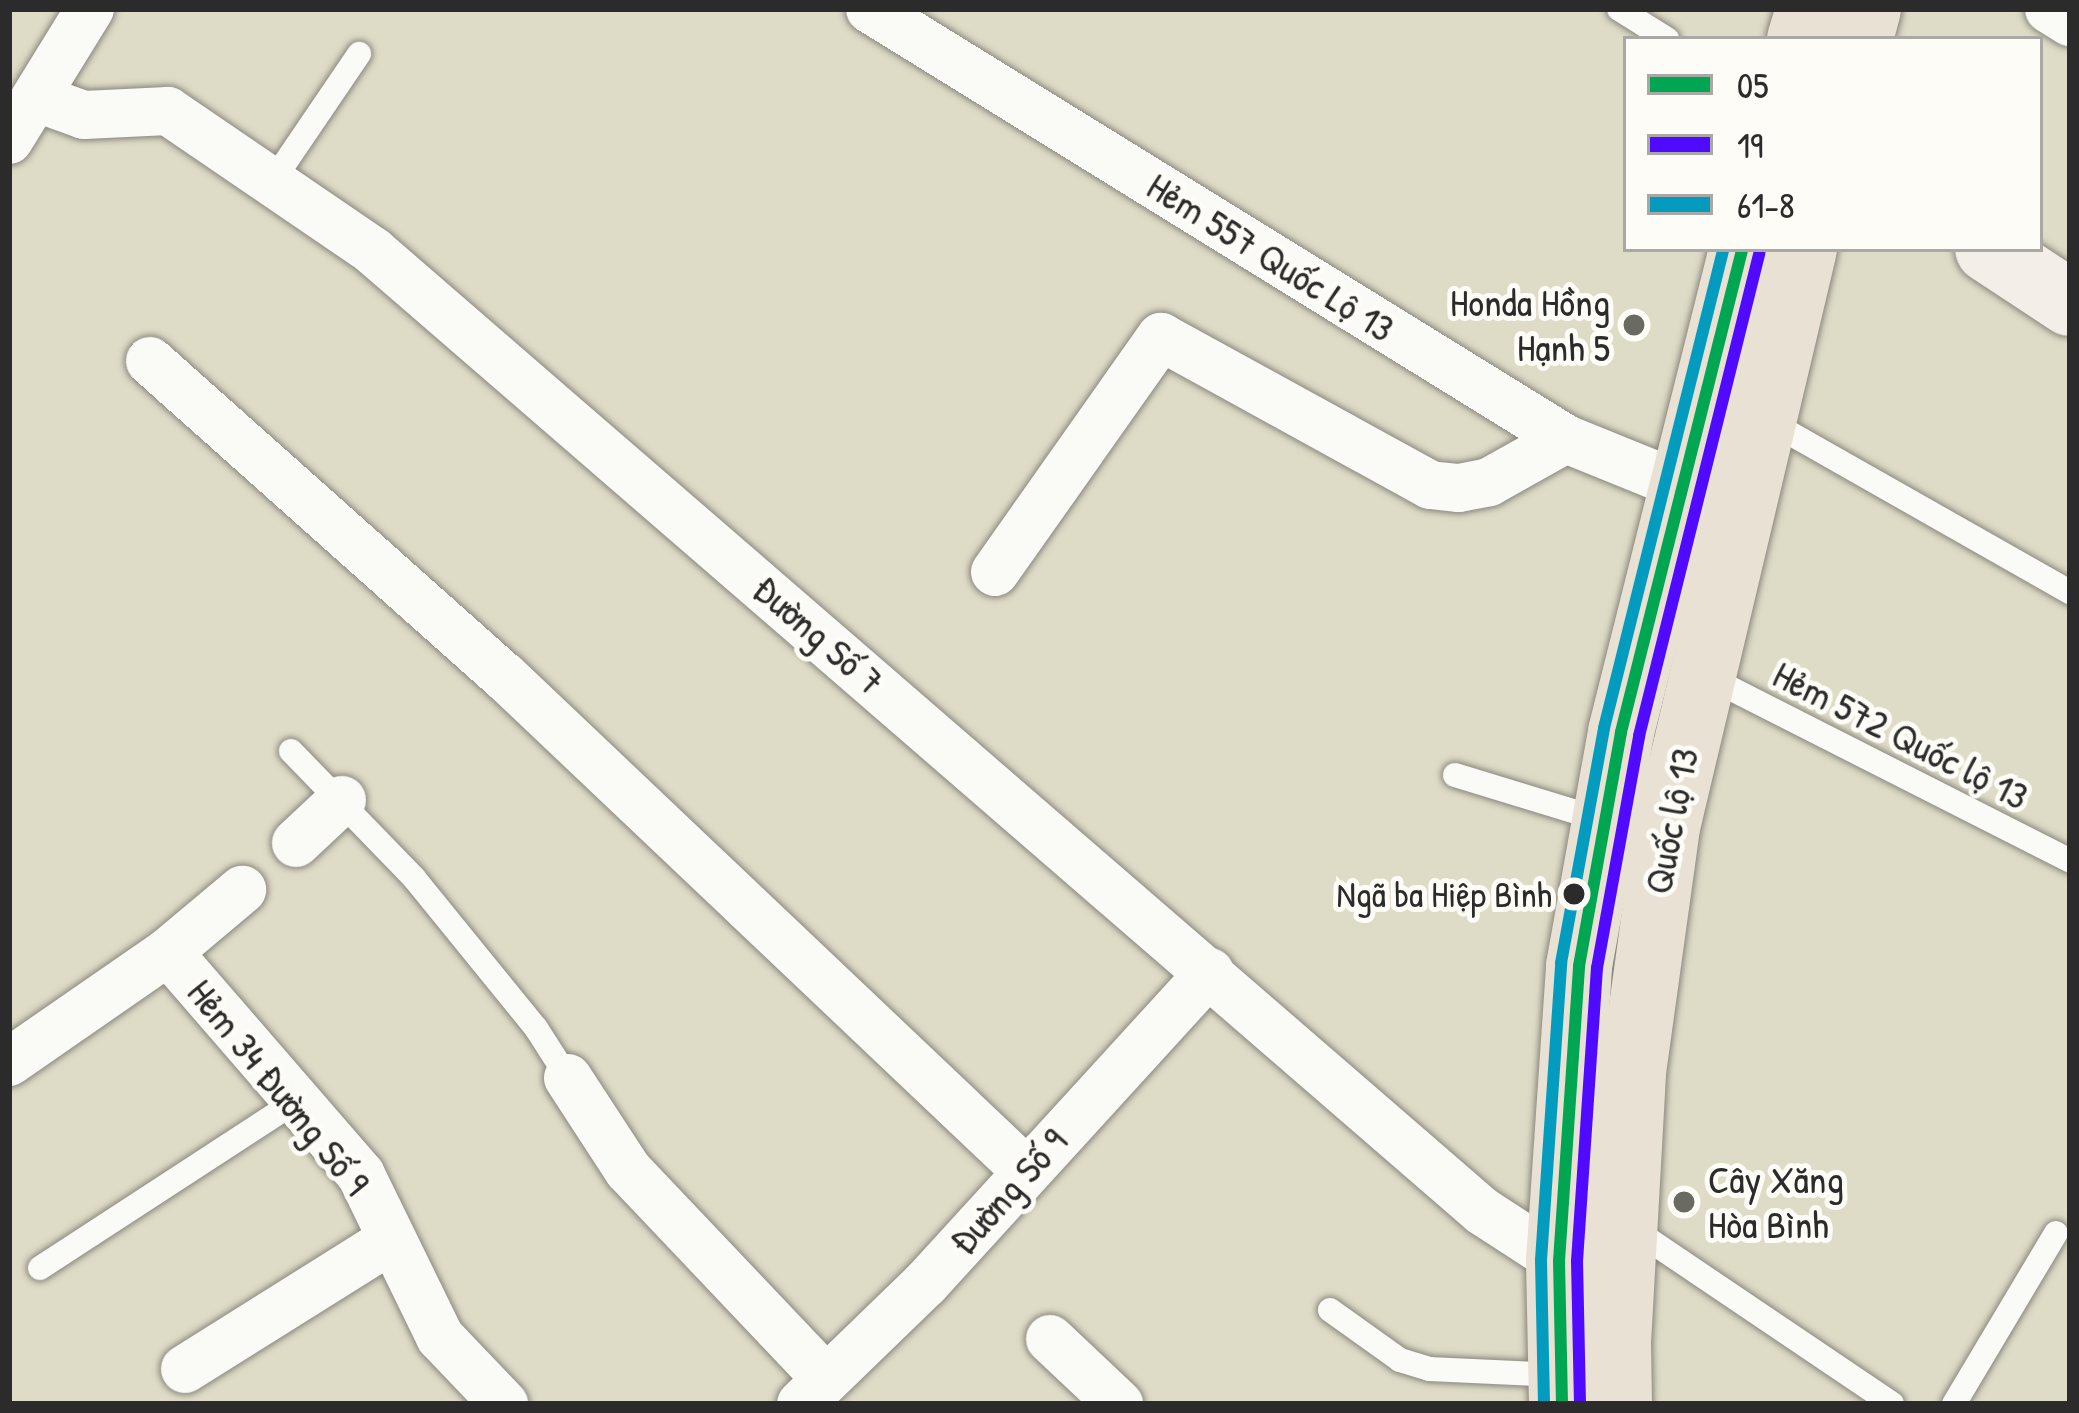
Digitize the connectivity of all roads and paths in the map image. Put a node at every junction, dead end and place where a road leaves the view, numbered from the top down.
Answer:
1 (90, 9) edge
2 (870, 9) edge
3 (1618, 9) edge
4 (2049, 9) edge
5 (2070, 22) edge
6 (1662, 36) edge
7 (359, 55) dead end
8 (17, 127) edge
9 (272, 182) junction
10 (1741, 252) edge
11 (1803, 252) edge
12 (1993, 252) edge
13 (2070, 303) edge
14 (150, 361) dead end
15 (1763, 418) junction
16 (1566, 439) junction
17 (1682, 486) junction
18 (995, 572) dead end
19 (2070, 592) edge
20 (1700, 673) junction
21 (291, 752) dead end
22 (1455, 775) dead end
23 (342, 800) junction
24 (1602, 820) junction
25 (296, 843) dead end
26 (2070, 861) edge
27 (242, 890) dead end
28 (168, 952) junction
29 (1210, 972) junction
30 (9, 1062) edge
31 (568, 1078) joint
32 (296, 1101) junction
33 (1024, 1170) junction
34 (1623, 1222) junction
35 (2056, 1233) dead end
36 (392, 1239) junction
37 (1559, 1261) junction
38 (40, 1268) dead end
39 (1330, 1310) dead end
40 (1050, 1339) dead end
41 (185, 1369) dead end
42 (1562, 1389) edge
43 (813, 1392) edge
44 (1113, 1402) edge
45 (504, 1404) edge
46 (1619, 1404) edge
47 (1892, 1404) edge
48 (1954, 1404) edge

1 - 8 street
2 - 16 street, Hẻm 557 Quốc Lộ 13
3 - 6 lane
4 - 5 street
7 - 9 lane
8 - 9 street, Đường Số 7
9 - 29 street, Đường Số 7
10 - 17 highway, Quốc lộ 13
11 - 15 highway, Quốc lộ 13
12 - 13 main road
14 - 33 street
15 - 19 lane
15 - 20 highway, Quốc lộ 13
16 - 17 street, Hẻm 557 Quốc Lộ 13
16 - 18 street
17 - 24 highway, Quốc lộ 13
20 - 26 lane, Hẻm 572 Quốc lộ 13
20 - 34 highway, Quốc lộ 13
21 - 23 lane
22 - 24 lane
23 - 25 street
23 - 31 lane
24 - 37 highway, Quốc lộ 13
27 - 28 street
28 - 30 street
28 - 32 street, Hẻm 34 Đường Số 9
29 - 33 street, Đường Số 9
29 - 37 street, Đường Số 7
31 - 43 street
32 - 36 street, Hẻm 34 Đường Số 9
32 - 38 lane
33 - 43 street, Đường Số 9
34 - 46 highway, Quốc lộ 13
34 - 47 lane
35 - 48 lane
36 - 41 street
36 - 45 street, Hẻm 34 Đường Số 9
37 - 42 highway, Quốc lộ 13
39 - 42 lane
40 - 44 street

